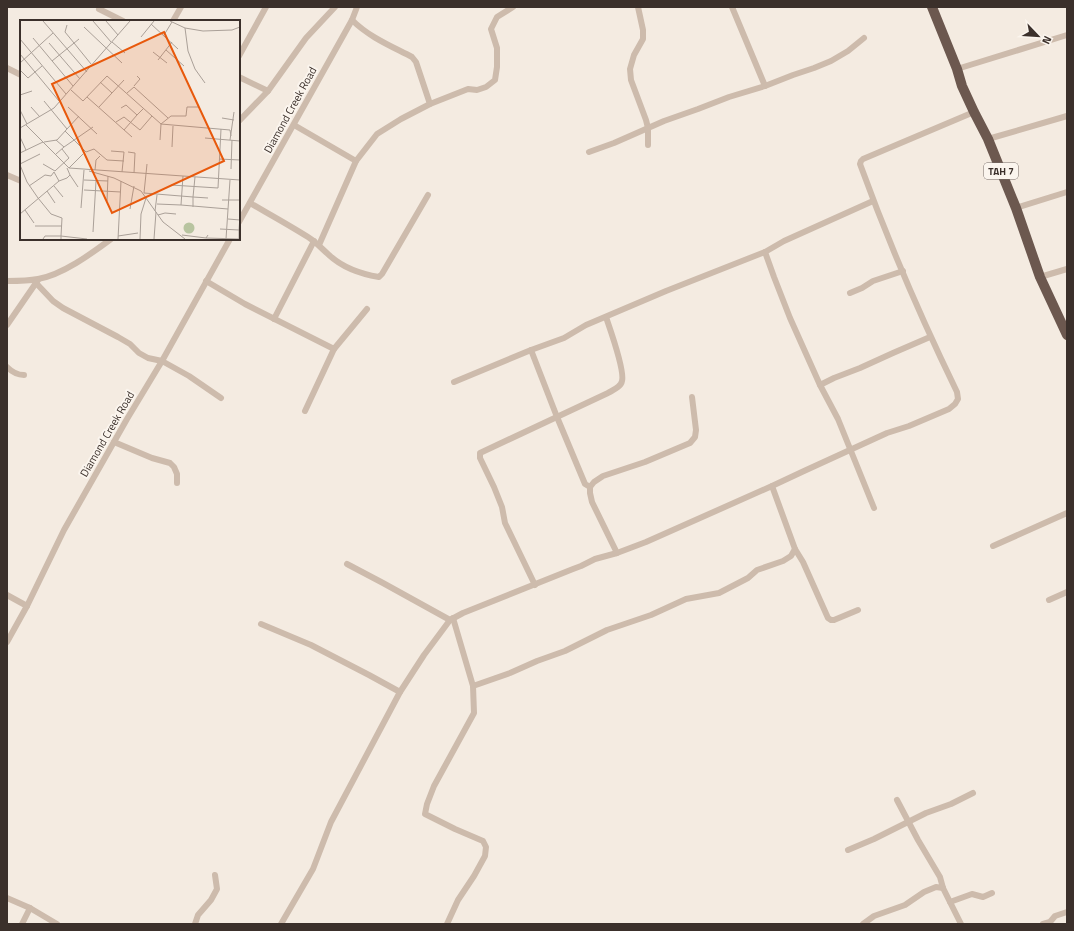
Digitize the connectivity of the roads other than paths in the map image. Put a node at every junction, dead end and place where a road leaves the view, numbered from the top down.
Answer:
1 (181, 7) edge
2 (266, 7) edge
3 (335, 7) edge
4 (357, 7) edge
5 (513, 7) edge
6 (638, 7) edge
7 (732, 7) edge
8 (932, 7) edge
9 (99, 9) dead end
10 (121, 20) edge
11 (174, 20) edge
12 (352, 20) junction
13 (1067, 35) edge
14 (864, 38) dead end
15 (240, 54) edge
16 (7, 68) edge
17 (957, 69) junction
18 (20, 74) edge
19 (240, 78) edge
20 (765, 86) junction
21 (268, 91) junction
22 (430, 104) junction
23 (974, 112) junction
24 (1067, 116) edge
25 (240, 120) edge
26 (294, 125) junction
27 (648, 128) junction
28 (988, 139) junction
29 (648, 145) dead end
30 (590, 152) dead end
31 (356, 161) junction
32 (7, 175) edge
33 (20, 181) edge
34 (1067, 192) edge
35 (428, 196) dead end
36 (873, 202) junction
37 (250, 203) junction
38 (1016, 208) junction
39 (240, 220) edge
40 (110, 240) edge
41 (229, 240) edge
42 (316, 243) junction
43 (765, 252) junction
44 (1067, 269) edge
45 (903, 271) junction
46 (1040, 277) junction
47 (7, 281) edge
48 (37, 281) junction
49 (206, 281) junction
50 (850, 293) dead end
51 (367, 309) dead end
52 (606, 317) junction
53 (274, 319) junction
54 (7, 325) edge
55 (1067, 335) edge
56 (930, 337) junction
57 (334, 349) junction
58 (531, 350) junction
59 (162, 361) junction
60 (7, 367) edge
61 (24, 376) dead end
62 (454, 382) dead end
63 (820, 385) junction
64 (692, 397) dead end
65 (221, 398) dead end
66 (305, 411) dead end
67 (557, 417) junction
68 (114, 442) junction
69 (850, 450) junction
70 (177, 483) dead end
71 (772, 486) junction
72 (590, 487) junction
73 (874, 508) dead end
74 (1067, 513) edge
75 (993, 546) dead end
76 (795, 549) junction
77 (617, 553) junction
78 (347, 564) dead end
79 (535, 585) junction
80 (1067, 592) edge
81 (7, 594) edge
82 (1049, 600) dead end
83 (27, 606) junction
84 (858, 610) dead end
85 (452, 619) junction
86 (261, 624) dead end
87 (7, 642) edge
88 (473, 686) junction
89 (400, 692) junction
90 (973, 793) dead end
91 (897, 800) dead end
92 (909, 822) junction
93 (848, 850) dead end
94 (215, 875) dead end
95 (943, 888) junction
96 (992, 893) dead end
97 (7, 898) edge
98 (950, 902) junction
99 (30, 908) junction
100 (1067, 912) edge
101 (1049, 923) edge
102 (22, 924) edge
103 (57, 924) edge
104 (195, 924) edge
105 (281, 924) edge
106 (447, 924) edge
107 (863, 924) edge
108 (961, 924) edge

1 - 11 street
2 - 15 street
3 - 21 street
4 - 12 street, Diamond Creek Road
5 - 22 street
6 - 27 street
7 - 20 street
8 - 17 highway, TAH 7
9 - 10 street
12 - 22 street
12 - 26 street, Diamond Creek Road
13 - 17 street
14 - 20 street
16 - 18 street
17 - 23 highway, TAH 7
19 - 21 street
20 - 27 street
21 - 25 street
22 - 31 street
23 - 28 highway, TAH 7
23 - 36 street
24 - 28 street
26 - 31 street
26 - 37 street, Diamond Creek Road
27 - 29 street
27 - 30 street
28 - 38 highway, TAH 7
31 - 42 street
32 - 33 street
34 - 38 street
35 - 42 street
36 - 43 street
36 - 45 street
37 - 39 street, Diamond Creek Road
37 - 42 street
38 - 46 highway, TAH 7
40 - 48 street
41 - 49 street, Diamond Creek Road
42 - 53 street
43 - 52 street
43 - 63 street
44 - 46 street
45 - 50 street
45 - 56 street
46 - 55 highway, TAH 7
47 - 48 street
48 - 54 street
48 - 59 street
49 - 53 street
49 - 59 street, Diamond Creek Road
51 - 57 street
52 - 58 street
52 - 67 street
53 - 57 street
56 - 63 street
56 - 69 street
57 - 66 street
58 - 62 street
58 - 67 street
59 - 65 street
59 - 68 street, Diamond Creek Road
60 - 61 street
63 - 69 street
64 - 72 street
67 - 72 street
67 - 79 street
68 - 70 street
68 - 83 street, Diamond Creek Road
69 - 71 street
69 - 73 street
71 - 76 street
71 - 77 street
72 - 77 street
74 - 75 street
76 - 84 street
76 - 88 street
77 - 79 street
78 - 85 street
79 - 85 street
80 - 82 street
81 - 83 street
83 - 87 street, Diamond Creek Road
85 - 88 street
85 - 89 street
86 - 89 street
88 - 106 street
89 - 105 street
90 - 92 street
91 - 92 street
92 - 93 street
92 - 95 street
94 - 104 street
95 - 98 street
95 - 107 street
96 - 98 street
97 - 99 street
98 - 108 street
99 - 102 street
99 - 103 street
100 - 101 street

